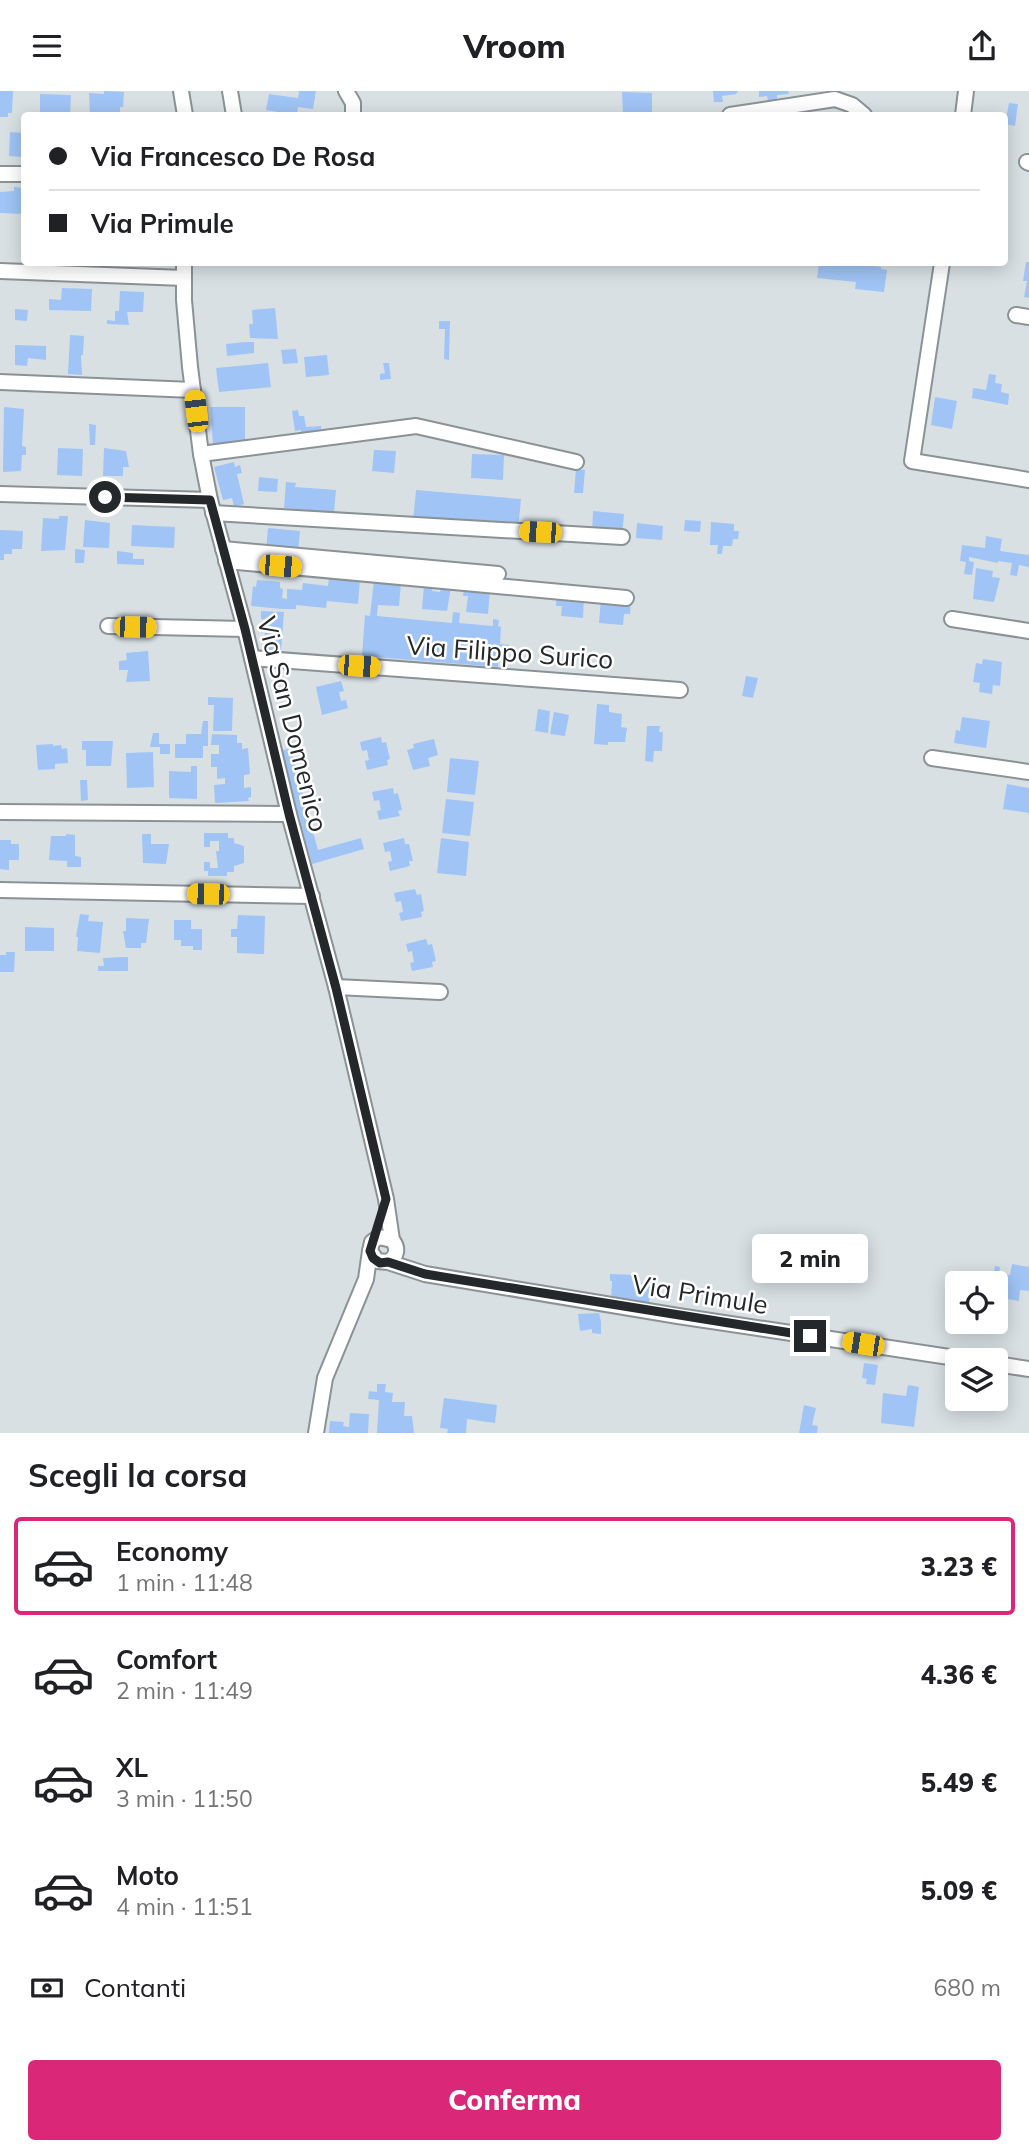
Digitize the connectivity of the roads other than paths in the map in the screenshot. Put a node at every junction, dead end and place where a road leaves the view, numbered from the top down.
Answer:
1 (181, 91) edge
2 (230, 91) edge
3 (346, 91) edge
4 (966, 91) edge
5 (184, 112) edge
6 (234, 112) edge
7 (352, 112) edge
8 (750, 112) edge
9 (860, 112) edge
10 (963, 112) edge
11 (0, 174) edge
12 (21, 174) edge
13 (184, 266) edge
14 (942, 266) edge
15 (0, 271) edge
16 (184, 278) junction
17 (0, 382) edge
18 (193, 390) junction
19 (201, 454) junction
20 (576, 462) dead end
21 (1029, 480) edge
22 (0, 493) edge
23 (211, 507) junction
24 (622, 537) dead end
25 (225, 555) junction
26 (498, 573) dead end
27 (626, 598) dead end
28 (952, 619) dead end
29 (108, 626) dead end
30 (245, 629) junction
31 (1029, 631) edge
32 (252, 658) junction
33 (680, 690) dead end
34 (932, 758) dead end
35 (1029, 772) edge
36 (0, 812) edge
37 (289, 814) junction
38 (0, 890) edge
39 (312, 897) junction
40 (336, 988) junction
41 (440, 992) dead end
42 (386, 1199) junction
43 (371, 1246) junction
44 (390, 1254) junction
45 (366, 1279) junction
46 (945, 1356) edge
47 (1008, 1366) edge
48 (1029, 1369) edge
49 (316, 1433) edge

1 - 5 street
2 - 6 street
3 - 7 street
4 - 10 street
8 - 9 street
11 - 12 street
13 - 16 street, Via San Domenico
14 - 21 street
15 - 16 street
16 - 18 street, Via San Domenico
17 - 18 street
18 - 19 street, Via San Domenico
19 - 20 street
19 - 23 street, Via San Domenico
22 - 23 street
23 - 24 street
23 - 25 street, Via San Domenico
25 - 26 street
25 - 27 street
25 - 30 street, Via San Domenico
28 - 31 street
29 - 30 street
30 - 32 street, Via San Domenico
32 - 33 street, Via Filippo Surico
32 - 37 street, Via San Domenico
34 - 35 street
36 - 37 street
37 - 39 street, Via San Domenico
38 - 39 street
39 - 40 street, Via San Domenico
40 - 41 street
40 - 42 street, Via San Domenico
42 - 43 street
42 - 44 street, Via San Domenico
43 - 44 street, Via Primule
43 - 44 street
43 - 45 street
44 - 45 street
44 - 46 street, Via Primule
45 - 49 street
47 - 48 street

